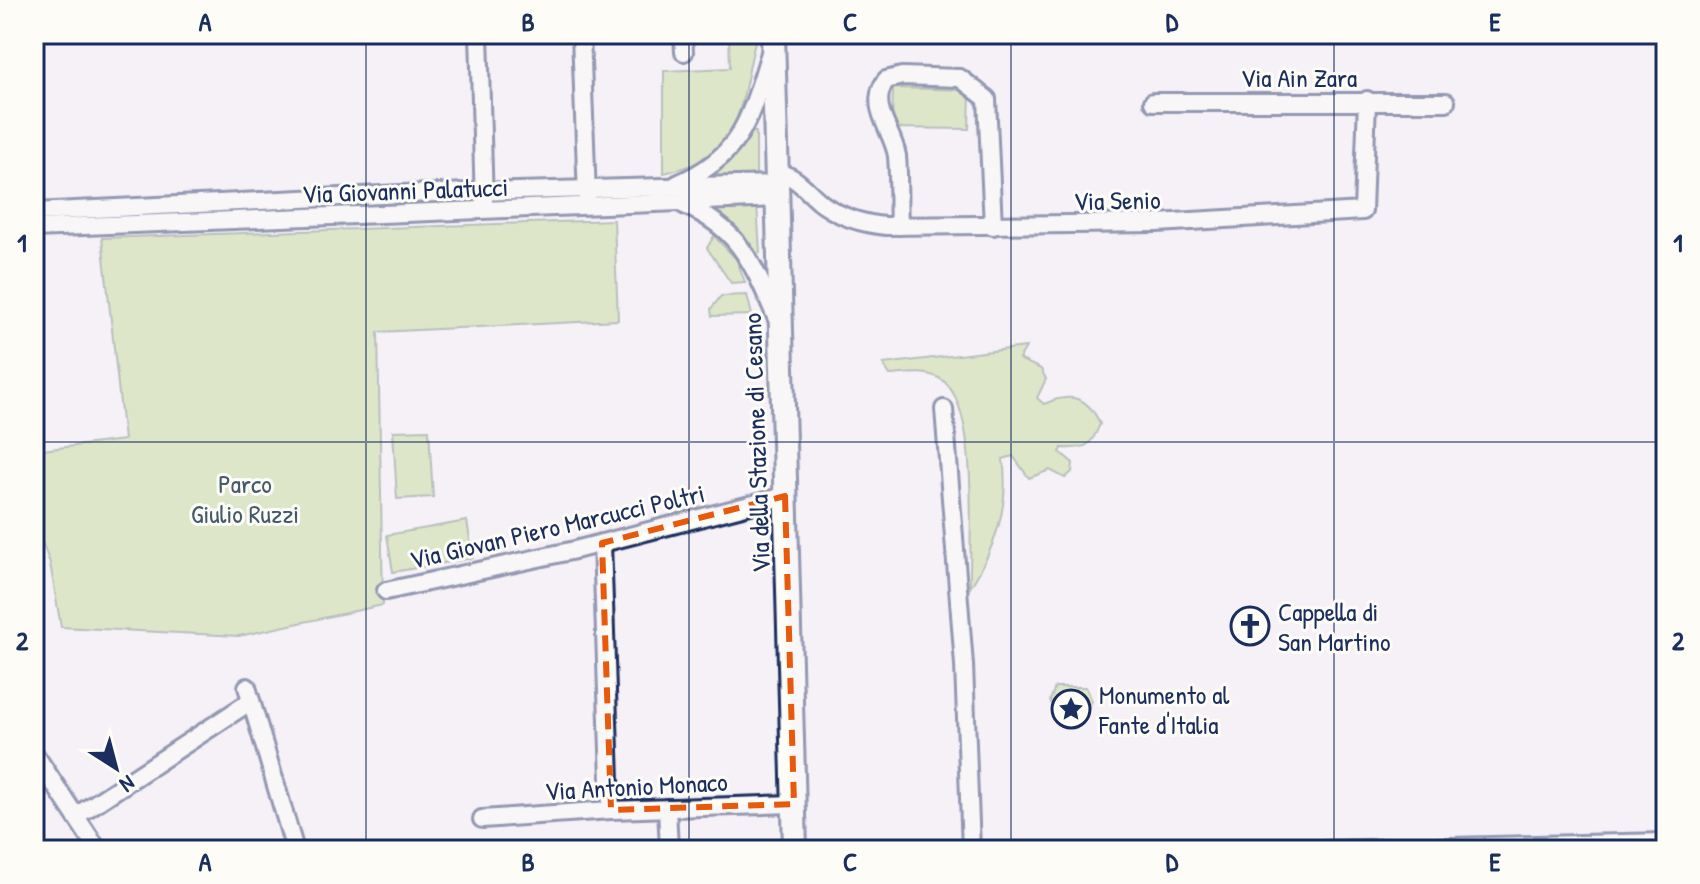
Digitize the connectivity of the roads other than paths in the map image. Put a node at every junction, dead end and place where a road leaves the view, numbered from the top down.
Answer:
1 (479, 34) edge
2 (581, 34) edge
3 (683, 34) edge
4 (773, 38) edge
5 (684, 52) dead end
6 (1367, 100) junction
7 (1153, 102) dead end
8 (1446, 102) dead end
9 (777, 185) junction
10 (669, 188) junction
11 (586, 189) junction
12 (484, 194) junction
13 (678, 203) junction
14 (587, 207) junction
15 (484, 211) junction
16 (34, 212) edge
17 (899, 226) junction
18 (993, 226) junction
19 (34, 228) edge
20 (781, 327) junction
21 (944, 409) dead end
22 (785, 496) junction
23 (602, 543) junction
24 (386, 591) dead end
25 (34, 753) edge
26 (794, 804) junction
27 (667, 808) junction
28 (611, 810) junction
29 (76, 816) junction
30 (482, 819) dead end
31 (1666, 842) edge
32 (98, 850) edge
33 (295, 850) edge
34 (669, 850) edge
35 (795, 850) edge
36 (971, 850) edge
37 (1323, 850) edge

1 - 12 street
2 - 11 street
3 - 5 street
4 - 9 street, Via della Stazione di Cesano
4 - 10 street
6 - 7 street, Via Ain Zara
6 - 8 street, Via Ain Zara
6 - 18 street, Via Senio
9 - 10 street, Via Giovanni Palatucci
9 - 13 street, Via Giovanni Palatucci
9 - 17 street, Via Senio
9 - 20 street, Via della Stazione di Cesano
10 - 11 street, Via Giovanni Palatucci
11 - 12 street, Via Giovanni Palatucci
11 - 14 street
12 - 15 street
12 - 16 street, Via Giovanni Palatucci
13 - 14 street, Via Giovanni Palatucci
13 - 20 street
14 - 15 street, Via Giovanni Palatucci
15 - 19 street, Via Giovanni Palatucci
17 - 18 street, Via Senio
17 - 18 street
20 - 22 street, Via della Stazione di Cesano
21 - 36 street
22 - 23 street, Via Giovan Piero Marcucci Poltri
22 - 26 street, Via della Stazione di Cesano
23 - 24 street, Via Giovan Piero Marcucci Poltri
23 - 28 street
25 - 29 street
26 - 27 street, Via Antonio Monaco
26 - 35 street, Via della Stazione di Cesano
27 - 28 street, Via Antonio Monaco
27 - 34 street
28 - 30 street, Via Antonio Monaco
29 - 32 street
29 - 33 street
31 - 37 street

